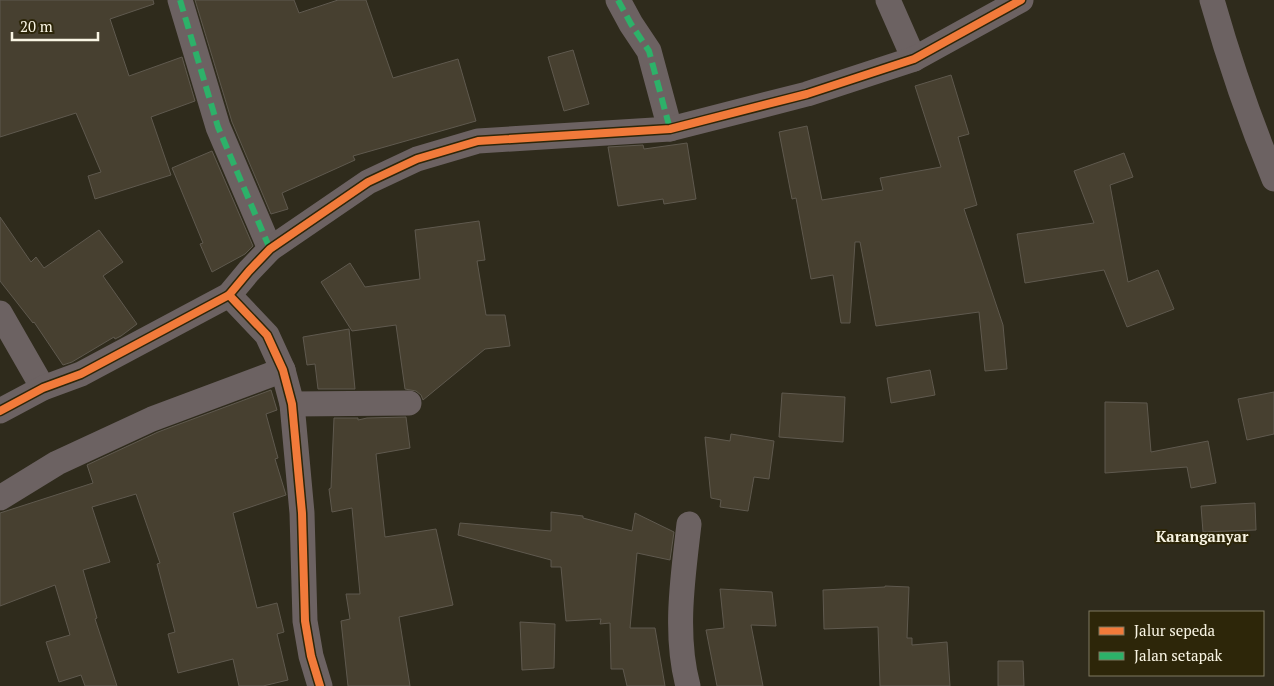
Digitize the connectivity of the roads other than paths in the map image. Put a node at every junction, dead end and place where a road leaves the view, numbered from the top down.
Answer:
1 (180, 0) edge
2 (618, 0) edge
3 (888, 0) edge
4 (1019, 0) edge
5 (1212, 0) edge
6 (914, 59) junction
7 (670, 129) junction
8 (1274, 178) edge
9 (270, 249) junction
10 (229, 296) junction
11 (0, 313) edge
12 (283, 370) junction
13 (43, 388) junction
14 (409, 403) dead end
15 (292, 404) junction
16 (0, 412) edge
17 (0, 498) edge
18 (689, 524) dead end
19 (320, 686) edge
20 (688, 686) edge

1 - 9 street
2 - 7 street
3 - 6 street
4 - 6 street
5 - 8 street
6 - 7 street
7 - 9 street
9 - 10 street
10 - 12 street
10 - 13 street
11 - 13 street
12 - 15 street
12 - 17 street
13 - 16 street
14 - 15 street
15 - 19 street
18 - 20 street

